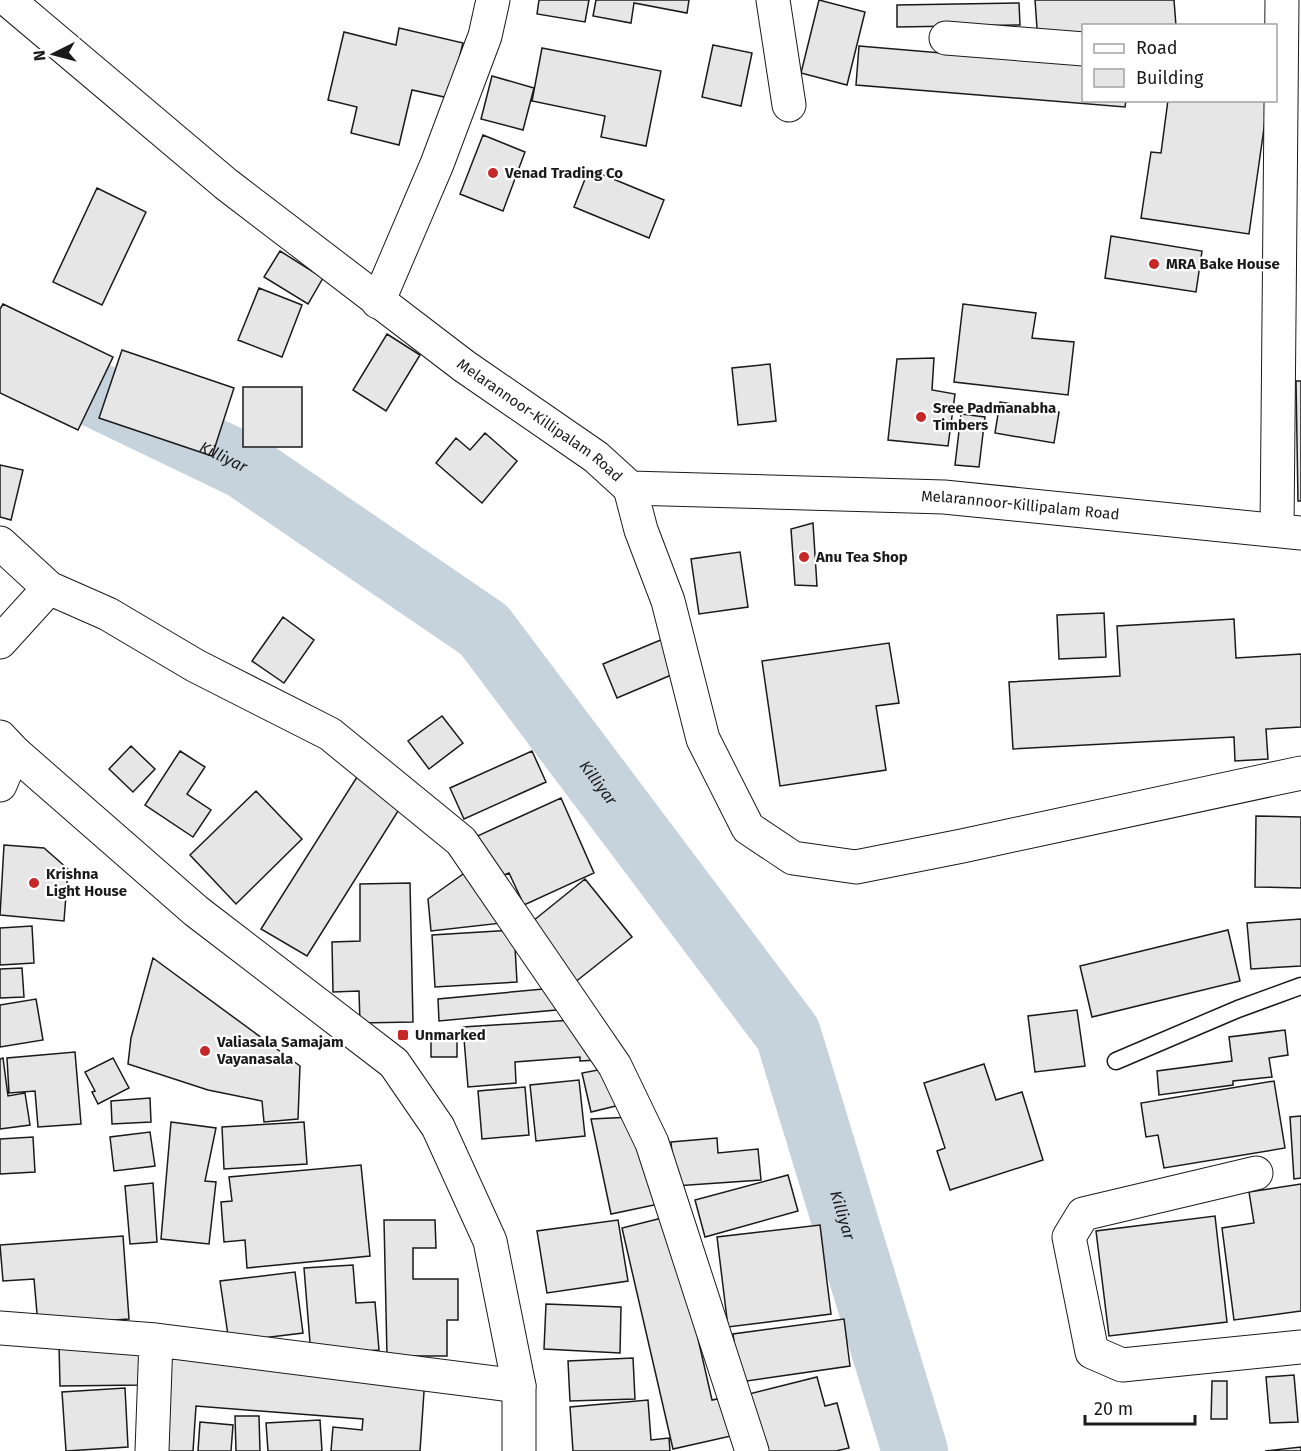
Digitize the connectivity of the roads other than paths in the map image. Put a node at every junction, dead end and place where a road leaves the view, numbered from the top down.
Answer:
1 (493, 0) edge
2 (773, 0) edge
3 (1282, 0) edge
4 (20, 4) edge
5 (946, 38) dead end
6 (1082, 49) edge
7 (1278, 77) edge
8 (789, 105) dead end
9 (378, 302) junction
10 (630, 488) junction
11 (1289, 531) edge
12 (0, 543) edge
13 (49, 588) junction
14 (0, 642) edge
15 (7, 745) edge
16 (1301, 773) edge
17 (0, 785) edge
18 (1301, 986) edge
19 (1116, 1061) dead end
20 (1256, 1173) dead end
21 (0, 1328) edge
22 (156, 1340) junction
23 (1301, 1347) edge
24 (519, 1386) junction
25 (152, 1451) edge
26 (519, 1451) edge
27 (752, 1451) edge

1 - 9 street
2 - 8 street
3 - 7 street
4 - 9 street, Melarannoor-Killipalam Road
5 - 6 street
7 - 11 street
9 - 10 street, Melarannoor-Killipalam Road
10 - 11 street, Melarannoor-Killipalam Road
10 - 16 street
12 - 13 street
13 - 14 street
13 - 27 street
15 - 17 street
15 - 24 street
18 - 19 lane
20 - 23 street
21 - 22 street
22 - 24 street
22 - 25 street
24 - 26 street

